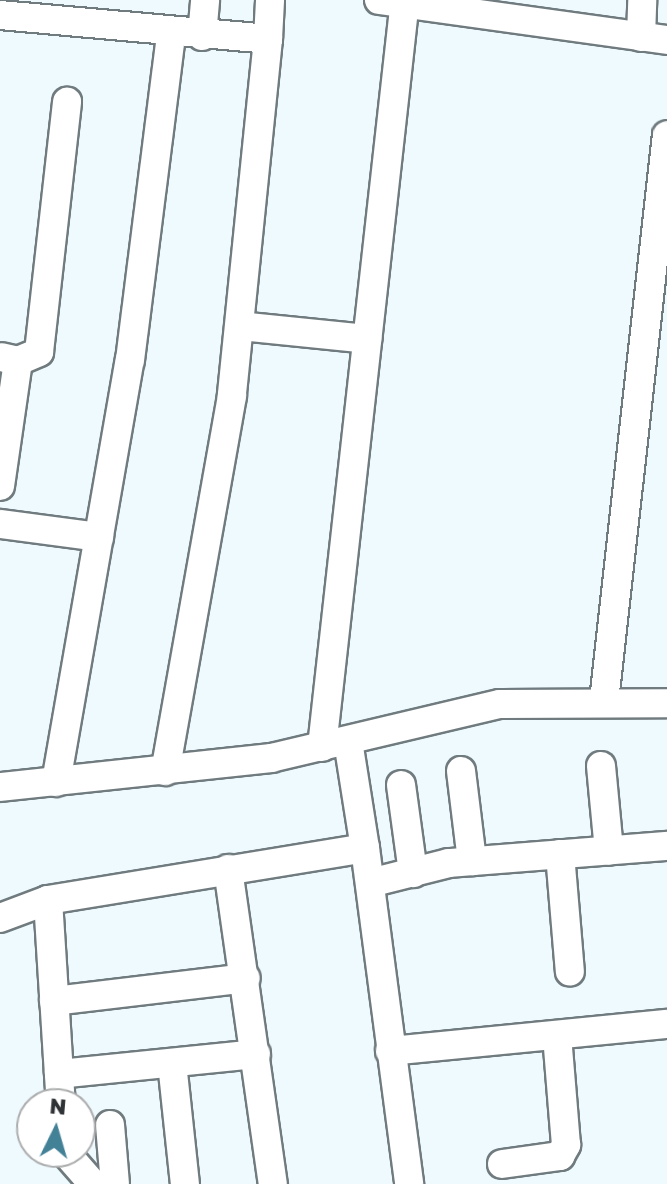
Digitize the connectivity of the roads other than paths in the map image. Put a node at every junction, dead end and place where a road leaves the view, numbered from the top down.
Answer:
1 (205, 0) edge
2 (270, 0) edge
3 (642, 0) edge
4 (396, 1) edge
5 (4, 10) edge
6 (101, 13) edge
7 (171, 34) junction
8 (202, 36) junction
9 (654, 38) edge
10 (268, 39) junction
11 (67, 102) dead end
12 (667, 135) edge
13 (240, 326) junction
14 (367, 339) junction
15 (9, 359) edge
16 (0, 486) edge
17 (0, 524) edge
18 (99, 537) junction
19 (604, 701) junction
20 (667, 703) edge
21 (335, 744) junction
22 (601, 766) dead end
23 (165, 771) junction
24 (461, 771) dead end
25 (56, 782) junction
26 (401, 785) dead end
27 (0, 787) edge
28 (667, 846) edge
29 (365, 848) junction
30 (609, 851) junction
31 (560, 854) junction
32 (472, 861) junction
33 (228, 869) junction
34 (413, 873) junction
35 (370, 883) junction
36 (48, 900) junction
37 (0, 918) edge
38 (570, 972) dead end
39 (246, 978) junction
40 (54, 1001) junction
41 (667, 1024) edge
42 (557, 1035) junction
43 (390, 1051) junction
44 (256, 1054) junction
45 (172, 1063) junction
46 (59, 1074) junction
47 (60, 1088) edge
48 (110, 1125) dead end
49 (502, 1164) dead end
50 (79, 1168) edge
51 (93, 1184) edge
52 (115, 1184) edge
53 (185, 1184) edge
54 (273, 1184) edge
55 (409, 1184) edge

1 - 8 street
2 - 10 street
3 - 9 street
4 - 9 street
4 - 14 street
5 - 6 street
6 - 7 street
7 - 8 street
7 - 18 street
8 - 10 street
10 - 13 street
11 - 15 street
12 - 19 street
13 - 14 street
13 - 23 street
14 - 21 street
15 - 16 street
17 - 18 street
18 - 25 street
19 - 20 street
19 - 21 street
21 - 23 street
21 - 29 street
22 - 30 street
23 - 25 street
24 - 32 street
25 - 27 street
26 - 34 street
28 - 30 street
29 - 33 street
29 - 35 street
30 - 31 street
31 - 32 street
31 - 38 street
32 - 34 street
33 - 36 street
33 - 39 street
34 - 35 street
35 - 43 street
36 - 37 street
36 - 40 street
39 - 40 street
39 - 44 street
40 - 46 street
41 - 42 street
42 - 43 street
42 - 49 street
43 - 55 street
44 - 45 street
44 - 54 street
45 - 46 street
45 - 53 street
46 - 47 street
48 - 52 street
50 - 51 street

